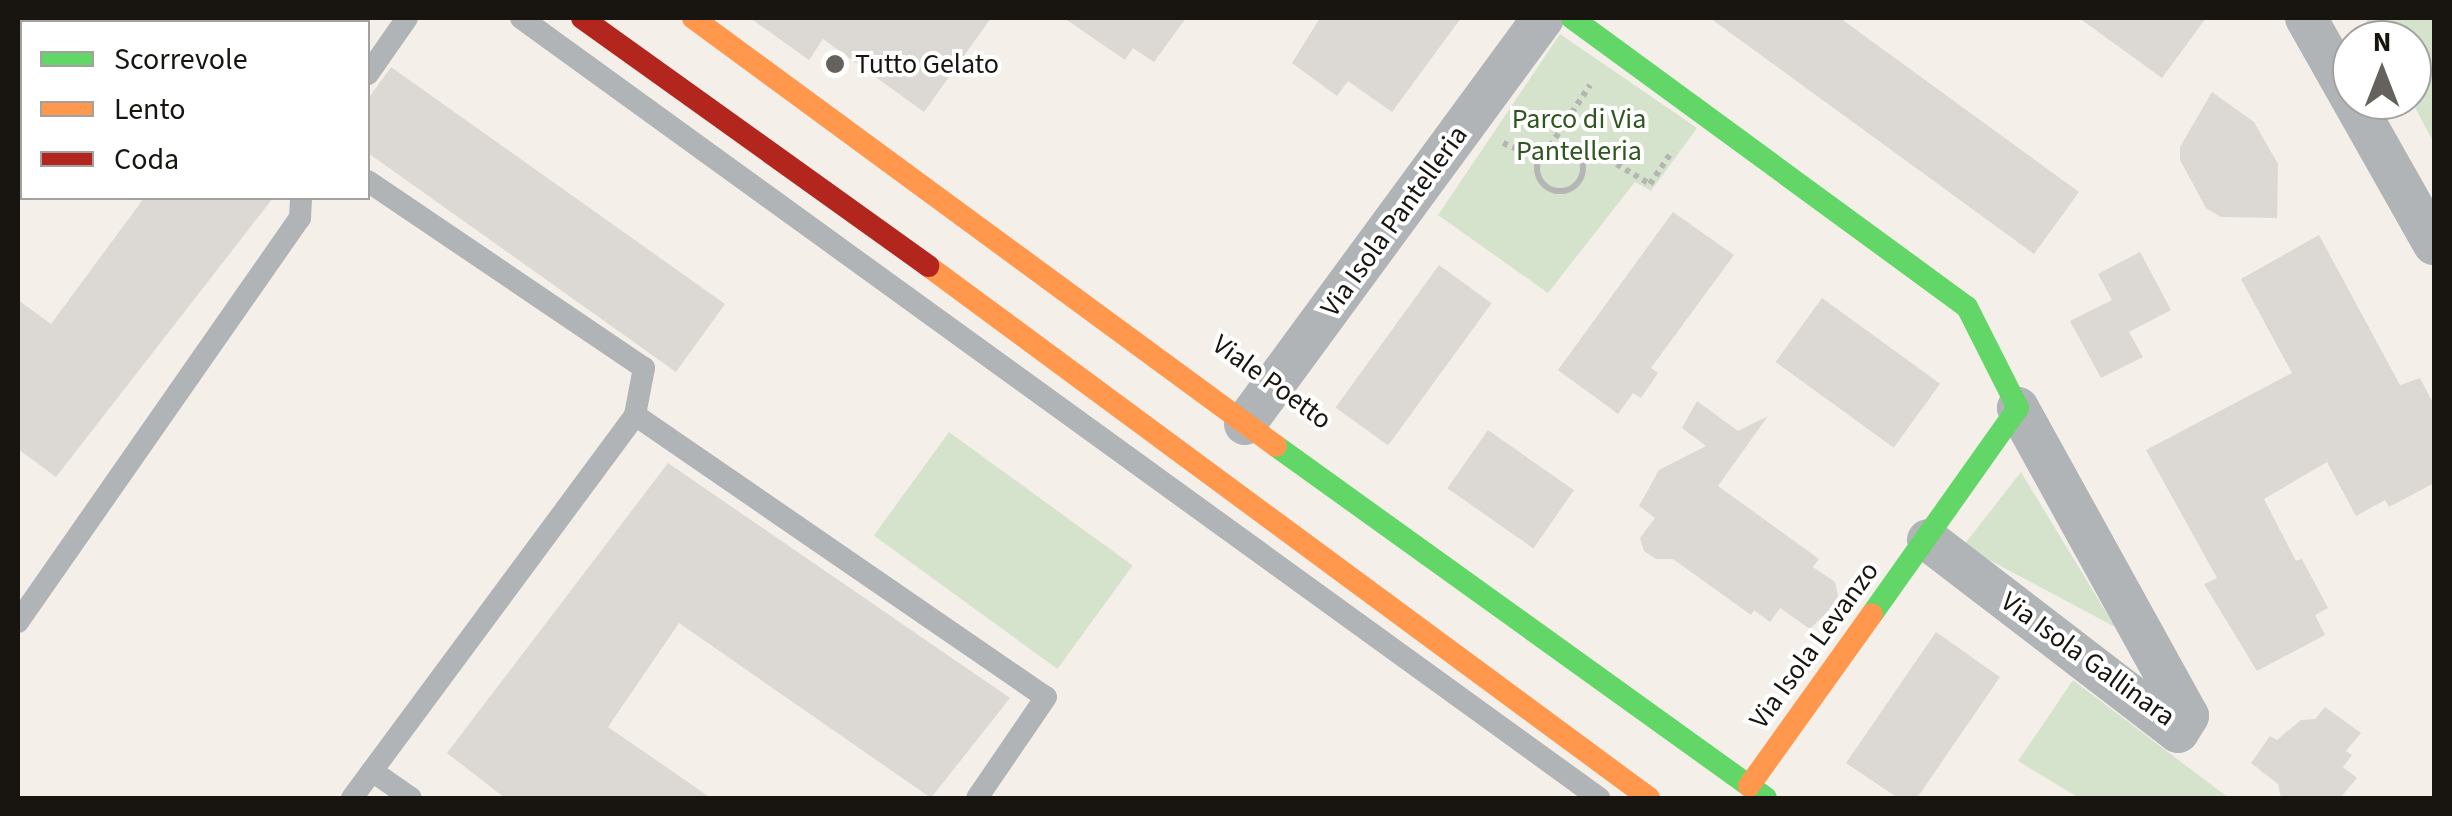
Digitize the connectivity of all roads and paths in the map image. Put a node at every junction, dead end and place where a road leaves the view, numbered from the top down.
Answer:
1 (407, 18) edge
2 (521, 18) edge
3 (582, 18) edge
4 (1543, 18) edge
5 (1572, 18) edge
6 (709, 20) edge
7 (2304, 21) edge
8 (1615, 49) junction
9 (370, 71) edge
10 (1699, 110) junction
11 (1549, 146) junction
12 (1571, 147) junction
13 (370, 182) edge
14 (301, 200) edge
15 (2434, 244) edge
16 (2018, 408) junction
17 (635, 415) junction
18 (1251, 416) junction
19 (1928, 540) junction
20 (18, 622) edge
21 (372, 771) junction
22 (1757, 786) edge
23 (352, 798) edge
24 (411, 798) edge
25 (978, 798) edge
26 (1599, 798) edge
27 (1649, 798) edge
28 (1790, 798) edge

1 - 9 lane
2 - 26 lane
3 - 27 main road
4 - 18 street, Via Isola Pantelleria
5 - 8 main road, Via Isola Gallinara
6 - 18 main road, Viale Poetto
7 - 15 street
8 - 10 main road, Via Isola Gallinara
8 - 11 path
10 - 12 path
10 - 16 main road, Via Isola Gallinara
11 - 12 path
11 - 12 path
13 - 17 lane
14 - 20 lane
16 - 19 main road
16 - 19 street, Via Isola Gallinara
17 - 21 lane
17 - 25 lane
18 - 22 lane, Viale Poetto
19 - 22 main road, Via Isola Levanzo
21 - 23 lane
21 - 24 lane
22 - 28 lane, Viale Poetto

